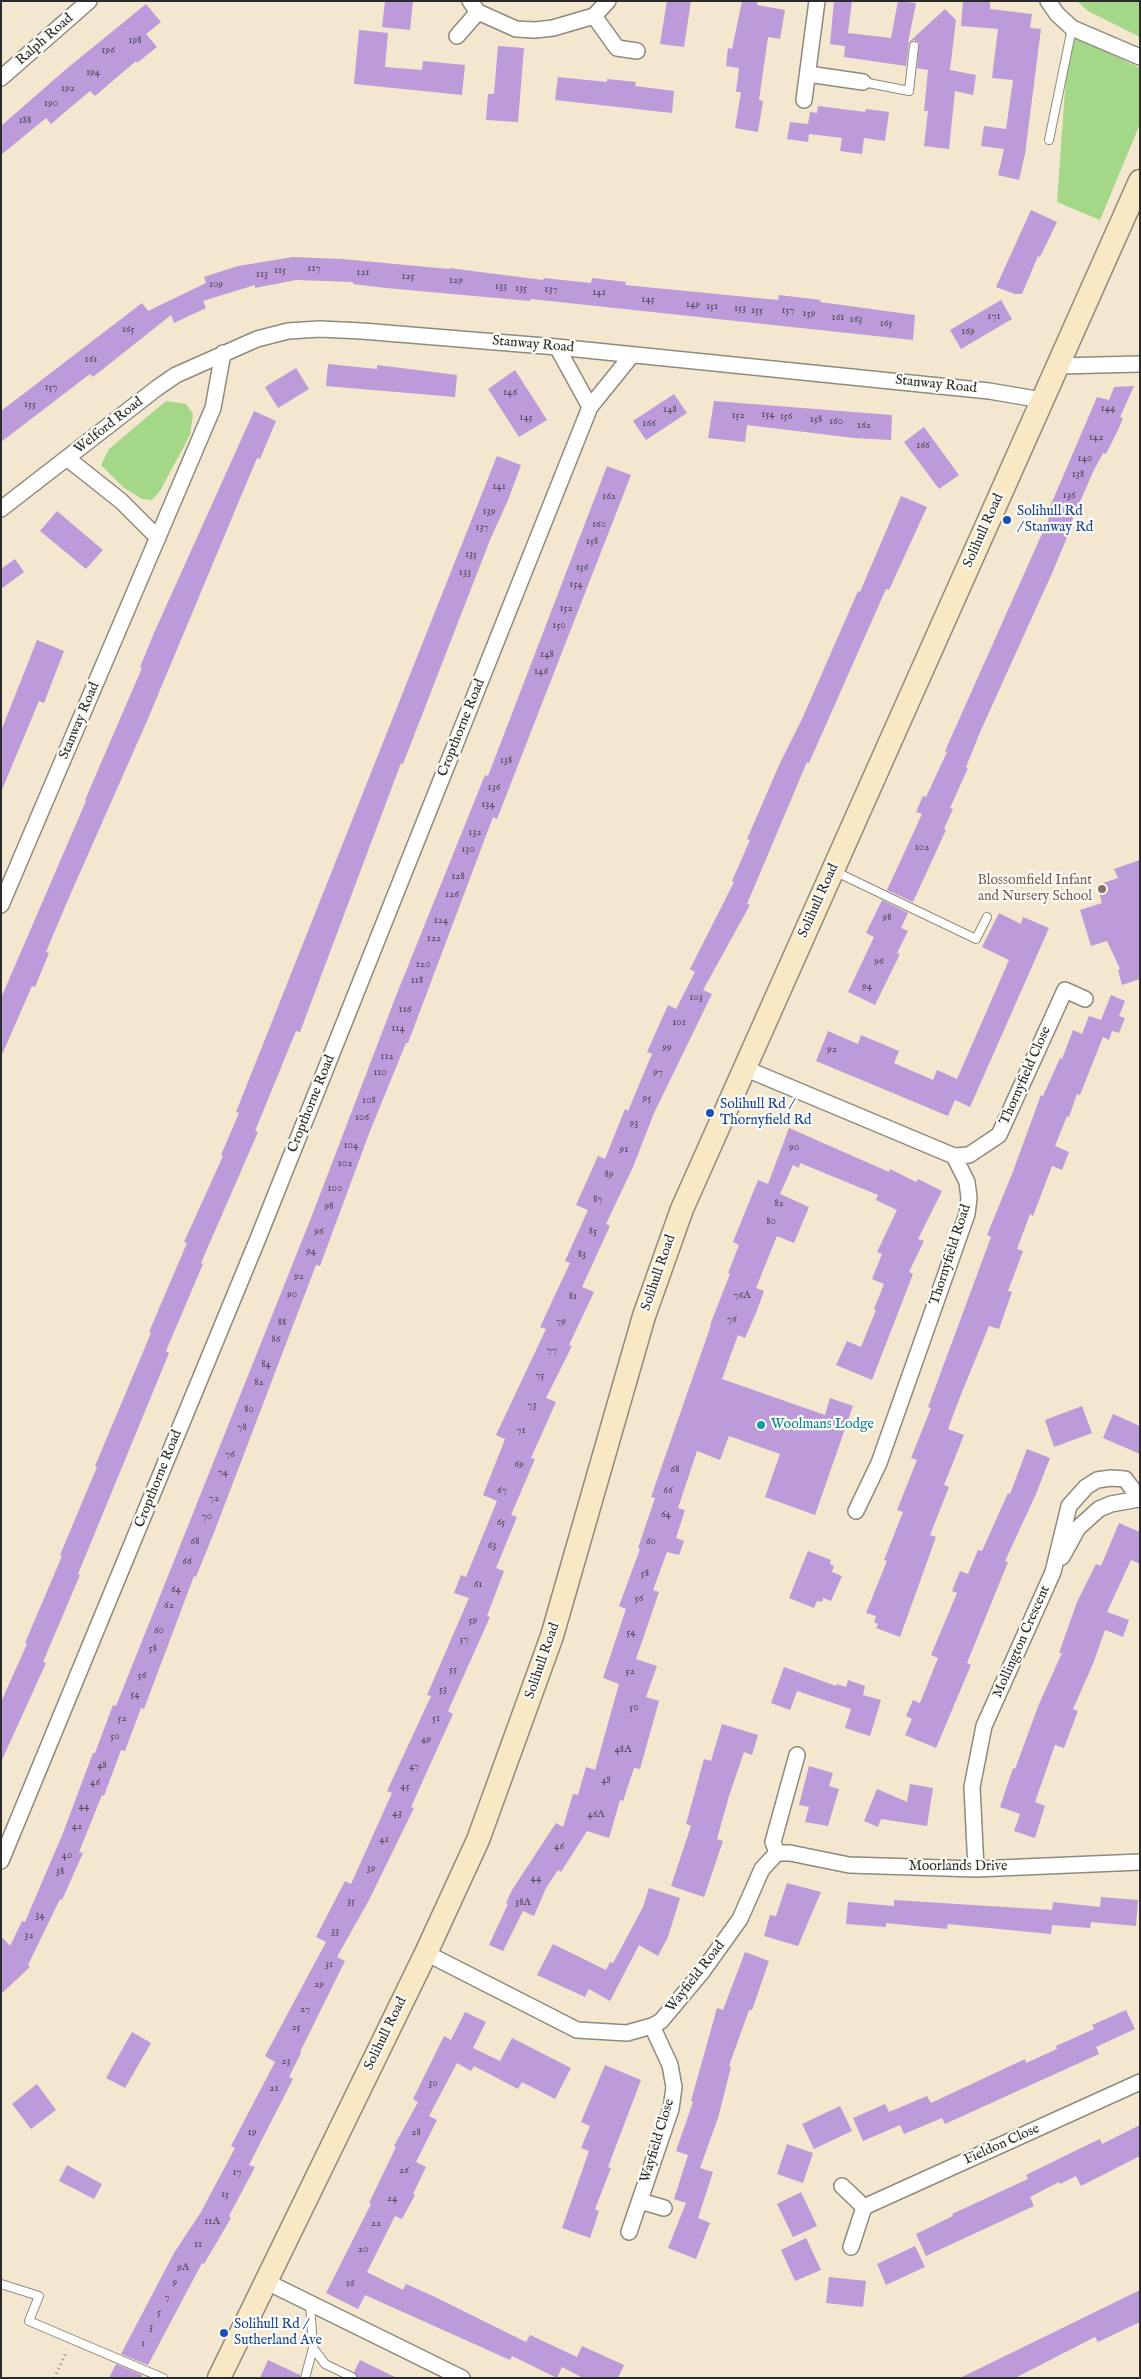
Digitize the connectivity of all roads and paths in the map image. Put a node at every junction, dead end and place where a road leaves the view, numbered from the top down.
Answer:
1 (89, 1) edge
2 (608, 1) edge
3 (817, 1) edge
4 (1048, 1) edge
5 (474, 7) edge
6 (594, 16) junction
7 (1072, 28) junction
8 (458, 36) dead end
9 (914, 46) dead end
10 (637, 50) dead end
11 (1140, 57) edge
12 (808, 74) junction
13 (1, 78) edge
14 (863, 82) joint
15 (804, 100) dead end
16 (1049, 140) dead end
17 (1140, 181) edge
18 (558, 347) junction
19 (223, 353) junction
20 (632, 355) junction
21 (1140, 364) edge
22 (1058, 366) junction
23 (1042, 400) junction
24 (590, 408) junction
25 (68, 459) junction
26 (1, 509) edge
27 (158, 538) junction
28 (832, 870) junction
29 (1, 905) edge
30 (987, 917) dead end
31 (1085, 999) dead end
32 (744, 1068) junction
33 (954, 1156) junction
34 (1140, 1499) edge
35 (856, 1511) dead end
36 (1053, 1572) junction
37 (797, 1754) dead end
38 (777, 1854) junction
39 (1, 1861) edge
40 (1140, 1862) edge
41 (976, 1869) junction
42 (426, 1953) junction
43 (652, 2026) junction
44 (1140, 2082) edge
45 (842, 2186) dead end
46 (640, 2200) junction
47 (864, 2207) junction
48 (664, 2208) dead end
49 (629, 2232) dead end
50 (851, 2247) dead end
51 (267, 2282) junction
52 (1, 2284) edge
53 (310, 2304) junction
54 (73, 2339) junction
55 (312, 2348) junction
56 (54, 2378) edge
57 (163, 2378) edge
58 (219, 2378) edge
59 (305, 2378) edge
60 (352, 2378) edge
61 (462, 2378) edge

1 - 13 street, Ralph Road
2 - 6 street
3 - 12 street
4 - 7 street
5 - 6 street
5 - 8 street
6 - 10 street
7 - 11 street
7 - 16 lane
9 - 14 lane
12 - 14 street
12 - 15 street
17 - 22 street, Solihull Road
18 - 19 street, Stanway Road
18 - 20 street, Stanway Road
18 - 24 street
19 - 25 street, Welford Road
19 - 27 street, Stanway Road
20 - 23 street, Stanway Road
20 - 24 street, Cropthorne Road
21 - 22 street
22 - 23 street, Solihull Road
23 - 28 street, Solihull Road
24 - 39 street, Cropthorne Road
25 - 26 street, Welford Road
25 - 27 street
27 - 29 street, Stanway Road
28 - 30 lane
28 - 32 street, Solihull Road
31 - 33 street, Thornyfield Close
32 - 33 street
32 - 42 street, Solihull Road
33 - 35 street, Thornyfield Road
34 - 36 street
34 - 36 street, Mollington Crescent
36 - 41 street, Mollington Crescent
37 - 38 street
38 - 41 street, Moorlands Drive
38 - 43 street, Wayfield Road
40 - 41 street, Moorlands Drive
42 - 43 street, Wayfield Road
42 - 51 street, Solihull Road
43 - 46 street, Wayfield Close
44 - 47 street, Fieldon Close
45 - 47 street
46 - 48 street, Wayfield Close
46 - 49 street, Wayfield Close
47 - 50 street
51 - 53 street
51 - 58 street, Solihull Road
52 - 54 lane
53 - 55 lane
53 - 61 street
54 - 56 path
54 - 57 lane
55 - 59 lane
55 - 60 lane

